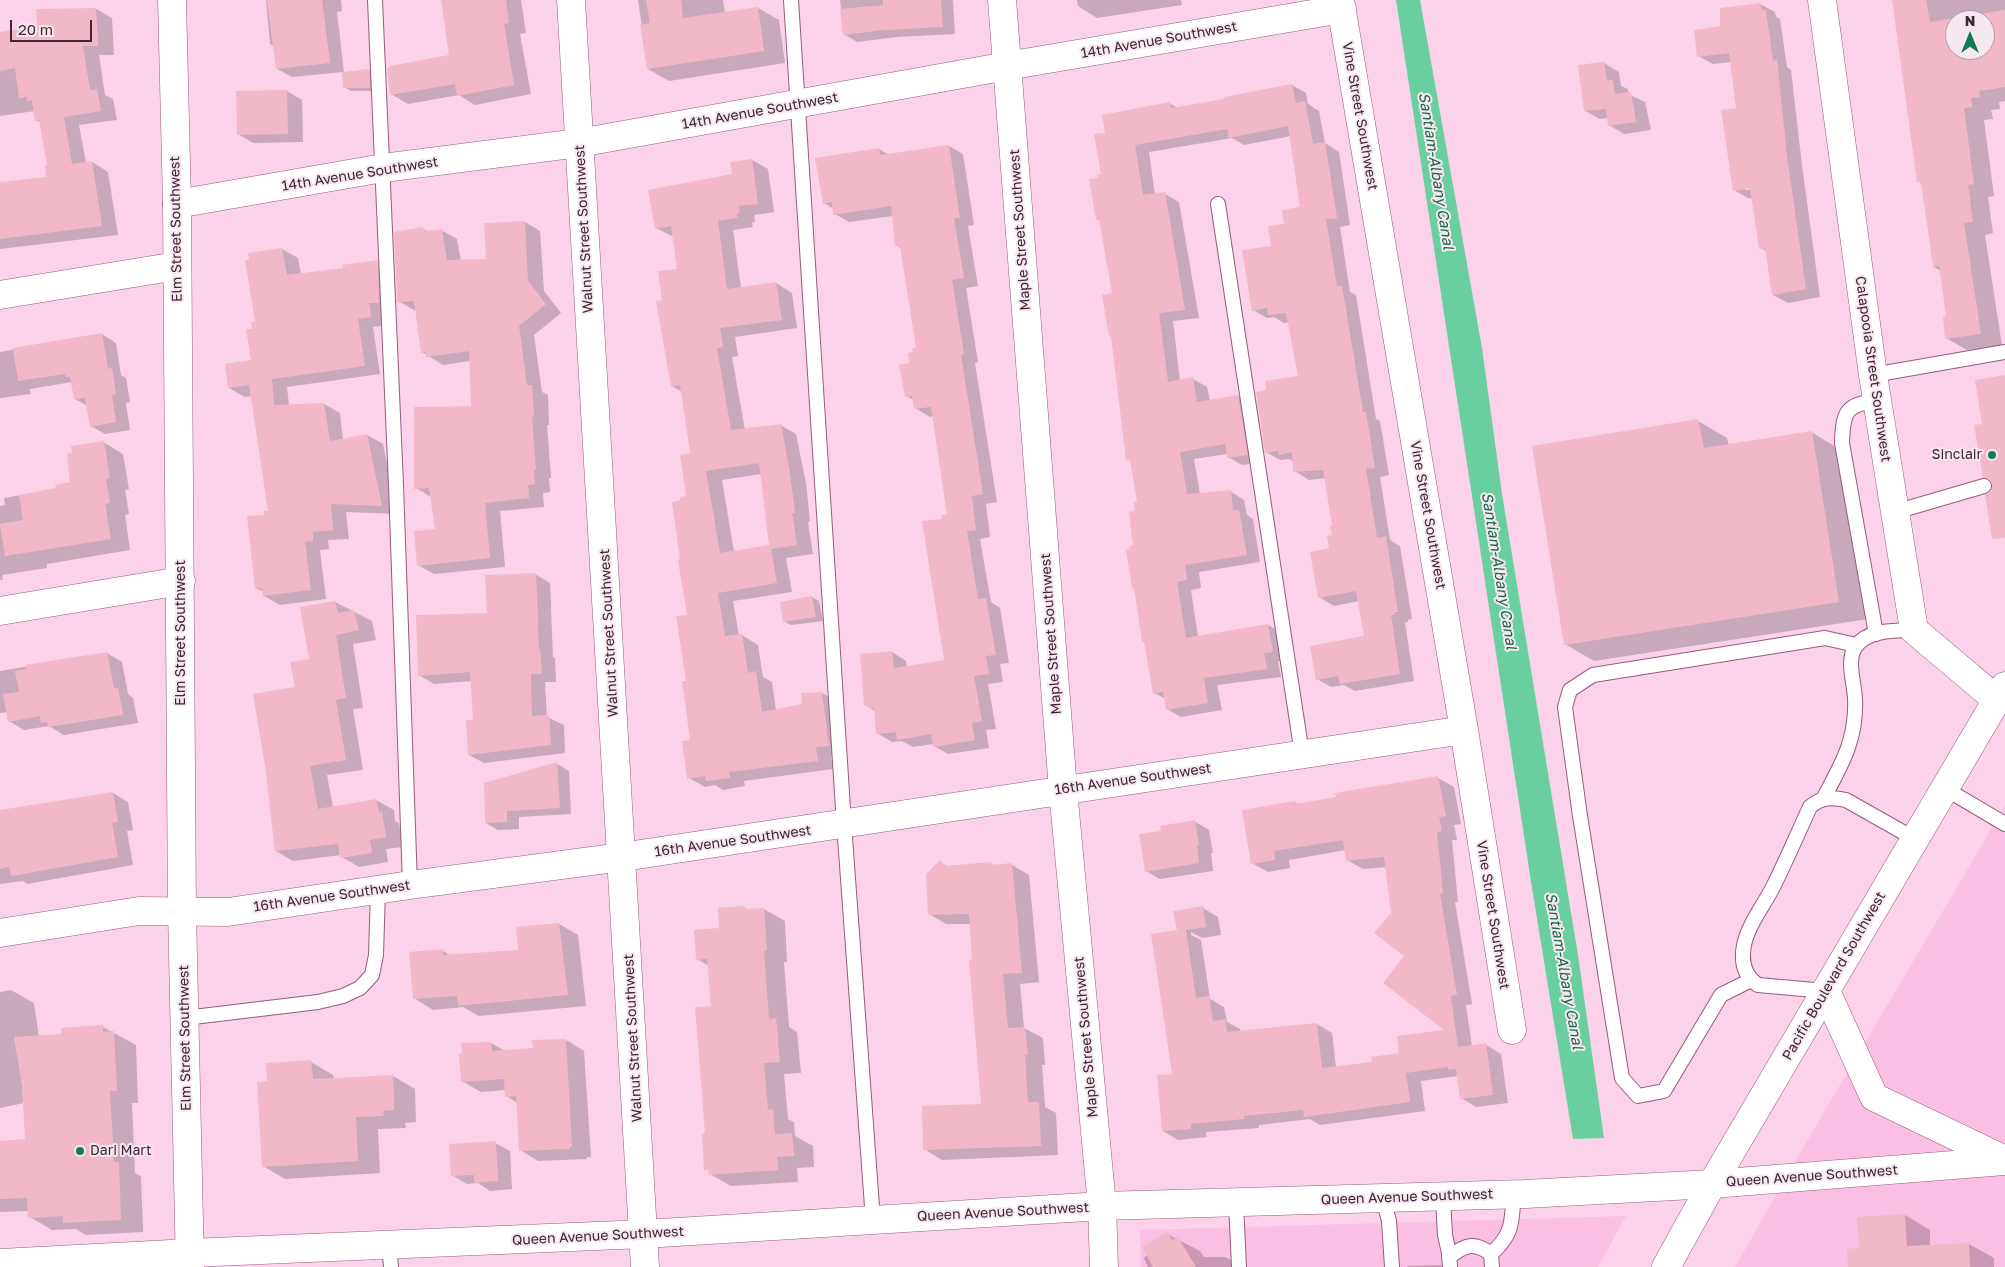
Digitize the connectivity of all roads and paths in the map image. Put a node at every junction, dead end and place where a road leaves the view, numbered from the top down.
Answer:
1 (172, 0) edge
2 (375, 0) edge
3 (571, 0) edge
4 (791, 0) edge
5 (1002, 0) edge
6 (1822, 0) edge
7 (1341, 5) edge
8 (1007, 66) junction
9 (797, 105) junction
10 (579, 143) junction
11 (383, 168) junction
12 (177, 204) junction
13 (1218, 204) dead end
14 (177, 266) junction
15 (0, 295) edge
16 (2005, 352) edge
17 (1875, 388) junction
18 (1984, 486) dead end
19 (1895, 512) junction
20 (181, 581) junction
21 (0, 612) edge
22 (1914, 630) junction
23 (1876, 634) junction
24 (1856, 645) junction
25 (2001, 693) edge
26 (1464, 730) junction
27 (1302, 754) junction
28 (1944, 788) junction
29 (1063, 790) junction
30 (1823, 798) junction
31 (844, 824) junction
32 (2005, 824) edge
33 (1915, 838) junction
34 (622, 857) junction
35 (410, 885) junction
36 (378, 890) junction
37 (182, 911) junction
38 (0, 933) edge
39 (1750, 980) junction
40 (1826, 991) junction
41 (185, 1018) junction
42 (1512, 1030) dead end
43 (2005, 1161) edge
44 (1712, 1184) junction
45 (1514, 1194) junction
46 (1443, 1197) junction
47 (1383, 1198) junction
48 (1236, 1203) junction
49 (1102, 1206) junction
50 (873, 1220) junction
51 (644, 1234) junction
52 (390, 1256) edge
53 (190, 1260) edge
54 (1492, 1260) edge
55 (1450, 1262) edge
56 (0, 1263) edge
57 (645, 1267) edge
58 (1104, 1267) edge
59 (1239, 1267) edge
60 (1392, 1267) edge
61 (1666, 1267) edge

1 - 12 street, Elm Street Southwest
2 - 11 lane
3 - 10 street, Walnut Street Southwest
4 - 9 lane
5 - 8 street, Maple Street Southwest
6 - 17 street, Calapooia Street Southwest
7 - 8 street, 14th Avenue Southwest
7 - 26 street, Vine Street Southwest
8 - 9 street, 14th Avenue Southwest
8 - 29 street, Maple Street Southwest
9 - 10 street, 14th Avenue Southwest
9 - 31 lane
10 - 11 street, 14th Avenue Southwest
10 - 34 street, Walnut Street Southwest
11 - 12 street, 14th Avenue Southwest
11 - 35 lane
12 - 14 street, Elm Street Southwest
13 - 27 lane
14 - 15 street
14 - 20 street, Elm Street Southwest
16 - 17 lane
17 - 19 street, Calapooia Street Southwest
17 - 23 lane
18 - 19 lane
19 - 22 street, Calapooia Street Southwest
20 - 21 street
20 - 37 street, Elm Street Southwest
22 - 23 lane
22 - 25 street
23 - 24 lane
24 - 30 lane
24 - 39 lane
25 - 28 street, Pacific Boulevard Southwest
26 - 27 street, 16th Avenue Southwest
26 - 42 street, Vine Street Southwest
27 - 29 street, 16th Avenue Southwest
28 - 32 lane
28 - 33 street, Pacific Boulevard Southwest
29 - 31 street, 16th Avenue Southwest
29 - 49 street, Maple Street Southwest
30 - 33 lane
30 - 39 lane
31 - 34 street, 16th Avenue Southwest
31 - 50 lane
33 - 40 street, Pacific Boulevard Southwest
34 - 35 street, 16th Avenue Southwest
34 - 51 street, Walnut Street Southwest
35 - 36 street, 16th Avenue Southwest
36 - 37 street, 16th Avenue Southwest
36 - 41 lane
37 - 38 street, 16th Avenue Southwest
37 - 41 street, Elm Street Southwest
39 - 40 lane
40 - 43 street
40 - 44 street, Pacific Boulevard Southwest
41 - 53 street, Elm Street Southwest
43 - 44 street, Queen Avenue Southwest
44 - 45 street, Queen Avenue Southwest
44 - 61 street, Pacific Boulevard Southwest
45 - 46 street, Queen Avenue Southwest
45 - 54 lane
46 - 47 street, Queen Avenue Southwest
46 - 55 lane
47 - 48 street, Queen Avenue Southwest
47 - 60 lane
48 - 49 street, Queen Avenue Southwest
48 - 59 lane
49 - 50 street, Queen Avenue Southwest
49 - 58 street, Maple Street Southwest
50 - 51 street, Queen Avenue Southwest
51 - 52 street, Queen Avenue Southwest
51 - 57 street, Walnut Street Southwest
52 - 53 street, Queen Avenue Southwest
53 - 56 street, Queen Avenue Southwest
54 - 55 lane

